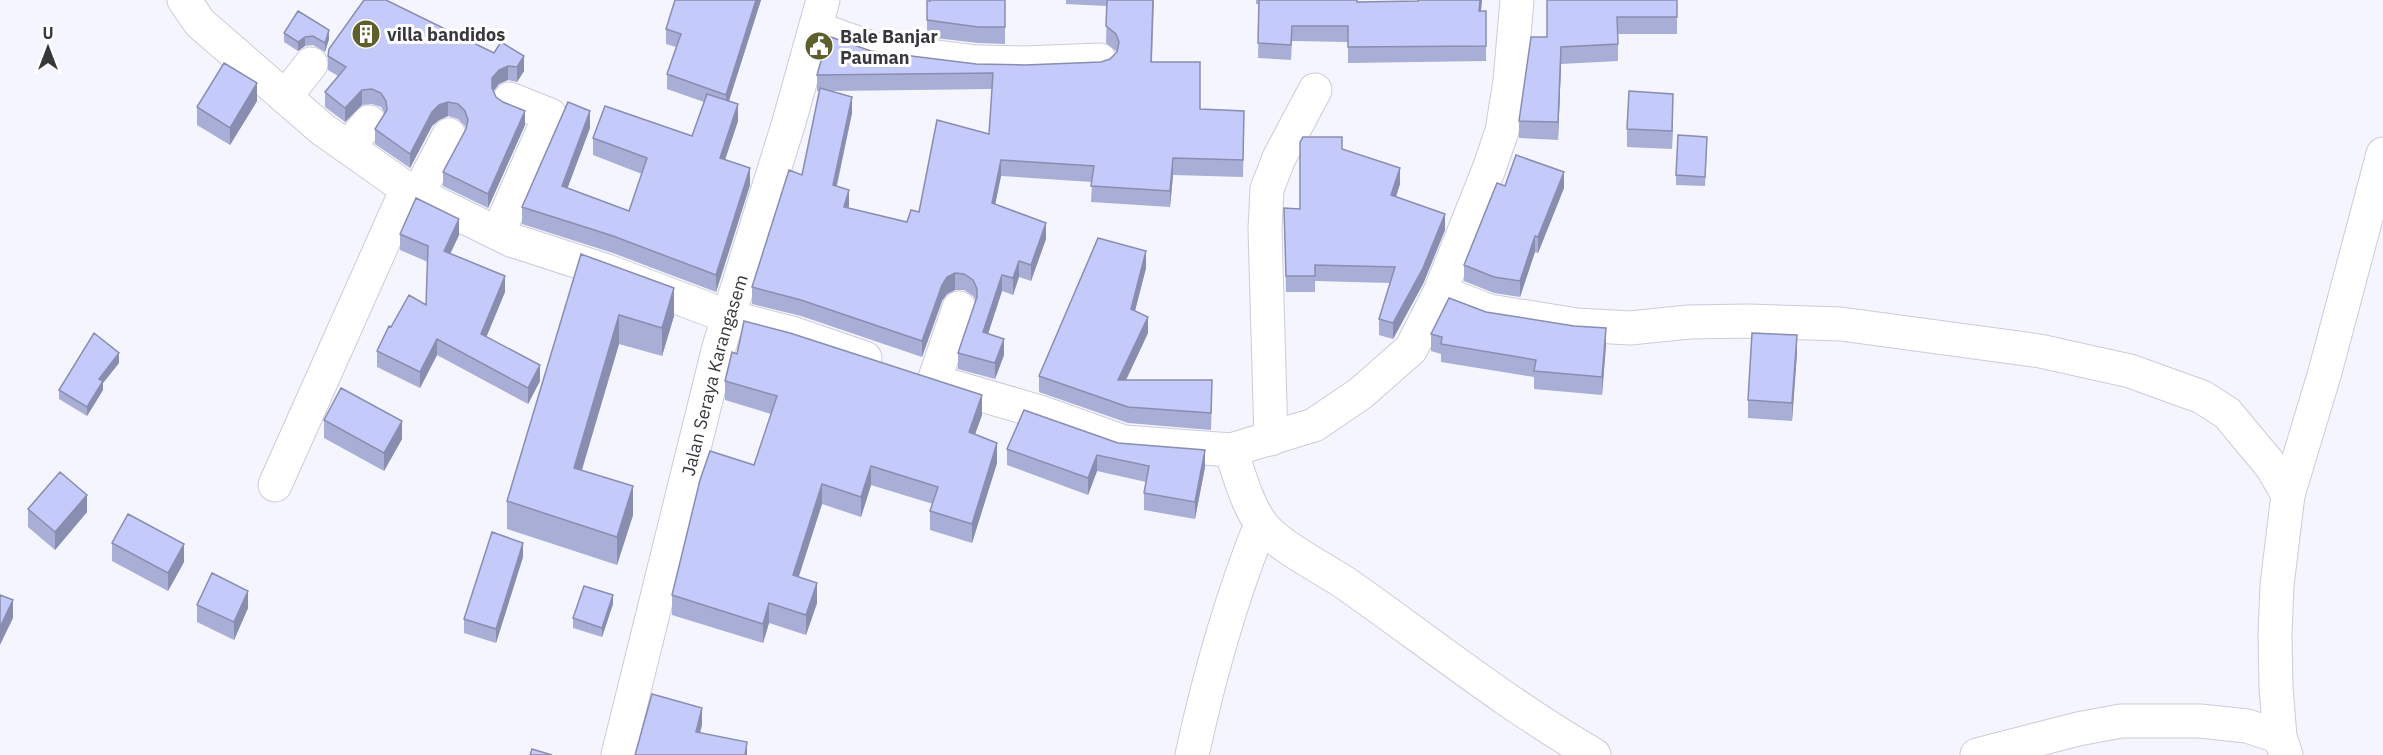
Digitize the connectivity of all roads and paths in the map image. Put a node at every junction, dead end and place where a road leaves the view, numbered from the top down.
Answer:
1 (184, 0) edge
2 (1517, 0) edge
3 (819, 14) edge
4 (1100, 60) edge
5 (311, 64) dead end
6 (1315, 90) dead end
7 (285, 97) junction
8 (510, 99) dead end
9 (369, 122) dead end
10 (449, 135) dead end
11 (348, 147) junction
12 (2383, 154) edge
13 (413, 191) junction
14 (498, 233) junction
15 (1440, 292) junction
16 (959, 308) dead end
17 (729, 317) junction
18 (911, 373) junction
19 (1271, 440) junction
20 (1231, 450) junction
21 (275, 485) dead end
22 (2288, 495) junction
23 (1261, 524) junction
24 (2283, 746) edge
25 (618, 755) edge
26 (1192, 755) edge
27 (1594, 755) edge
28 (1977, 755) edge

1 - 7 street
2 - 15 street
3 - 4 street
3 - 17 street, Jalan Seraya Karangasem
5 - 7 street
6 - 19 street
7 - 11 street
8 - 14 street
9 - 11 street
10 - 13 street
11 - 13 street
12 - 22 street
13 - 14 street
13 - 21 street
14 - 17 street
15 - 19 street
15 - 22 street
16 - 18 street
17 - 18 street
17 - 25 street, Jalan Seraya Karangasem
18 - 20 street
19 - 20 street
20 - 23 street
22 - 24 street
23 - 26 street
23 - 27 street
24 - 28 street

